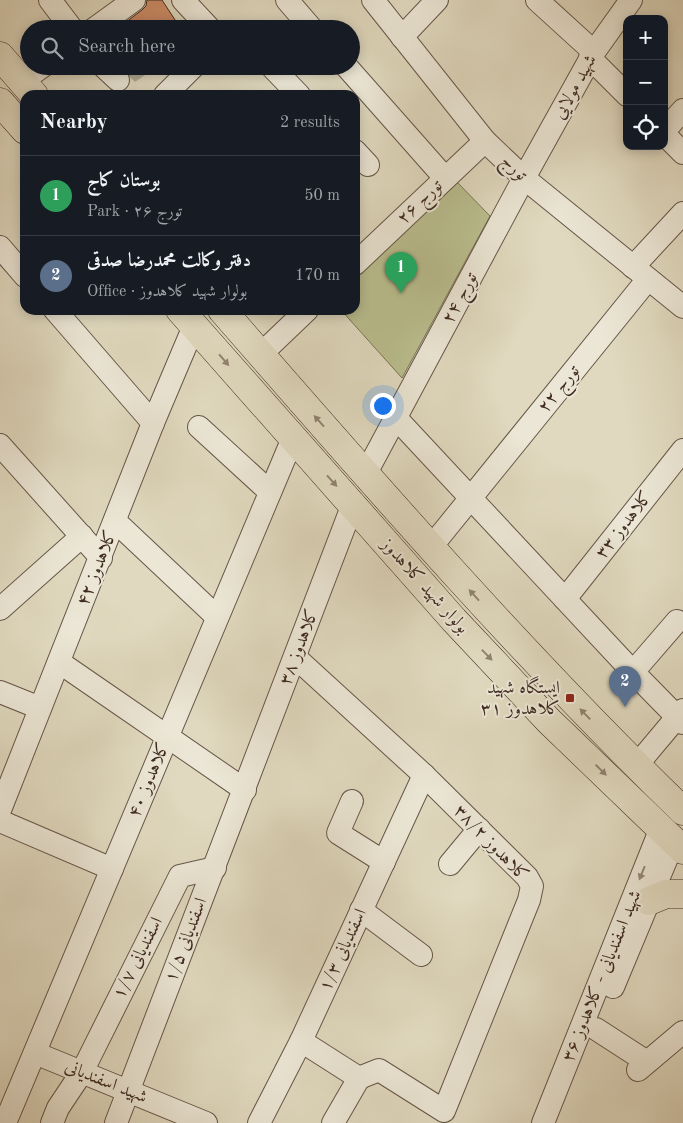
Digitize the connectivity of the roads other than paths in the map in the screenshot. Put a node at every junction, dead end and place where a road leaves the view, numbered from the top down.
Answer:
1 (50, 0) edge
2 (134, 0) edge
3 (183, 0) edge
4 (286, 0) edge
5 (373, 0) edge
6 (437, 0) edge
7 (537, 0) edge
8 (632, 0) edge
9 (65, 20) edge
10 (106, 20) edge
11 (202, 20) edge
12 (304, 20) edge
13 (402, 36) junction
14 (592, 55) junction
15 (0, 56) edge
16 (20, 71) edge
17 (185, 75) edge
18 (280, 75) edge
19 (354, 75) edge
20 (170, 90) edge
21 (294, 90) edge
22 (623, 90) edge
23 (0, 102) edge
24 (683, 110) edge
25 (20, 124) edge
26 (668, 127) edge
27 (668, 136) edge
28 (485, 140) junction
29 (683, 153) edge
30 (445, 178) junction
31 (524, 178) junction
32 (683, 213) edge
33 (0, 247) edge
34 (360, 259) edge
35 (20, 270) edge
36 (641, 273) junction
37 (683, 307) edge
38 (59, 315) edge
39 (226, 315) edge
40 (302, 315) edge
41 (187, 318) edge
42 (260, 354) junction
43 (396, 418) junction
44 (154, 423) junction
45 (199, 427) dead end
46 (293, 438) junction
47 (0, 445) edge
48 (683, 450) edge
49 (366, 473) junction
50 (270, 492) junction
51 (470, 499) junction
52 (353, 504) junction
53 (116, 522) junction
54 (82, 536) junction
55 (431, 547) junction
56 (101, 558) junction
57 (565, 599) junction
58 (0, 609) edge
59 (217, 618) junction
60 (677, 621) dead end
61 (295, 657) junction
62 (60, 662) junction
63 (633, 672) junction
64 (0, 692) edge
65 (40, 708) junction
66 (681, 717) edge
67 (167, 736) junction
68 (636, 766) junction
69 (424, 774) junction
70 (245, 790) junction
71 (352, 801) dead end
72 (0, 810) edge
73 (0, 821) edge
74 (479, 829) junction
75 (678, 829) edge
76 (384, 862) junction
77 (450, 864) dead end
78 (215, 868) junction
79 (112, 869) junction
80 (683, 894) edge
81 (649, 901) junction
82 (361, 910) junction
83 (421, 955) dead end
84 (596, 1029) junction
85 (683, 1032) edge
86 (301, 1041) junction
87 (34, 1053) junction
88 (82, 1072) junction
89 (359, 1078) junction
90 (128, 1091) junction
91 (5, 1123) edge
92 (52, 1123) edge
93 (116, 1123) edge
94 (206, 1123) edge
95 (259, 1123) edge
96 (333, 1123) edge
97 (543, 1123) edge
98 (559, 1123) edge

1 - 9 street
2 - 10 street
3 - 11 street
4 - 12 street
5 - 13 street, تورج
6 - 13 street
7 - 14 street
8 - 14 street, شهید مولایی
13 - 28 street, تورج
14 - 22 street
14 - 31 street, شهید مولایی
15 - 16 main road
17 - 20 street
18 - 21 street
19 - 30 street
23 - 25 main road
24 - 26 street
27 - 29 street
28 - 30 street, تورج ۲۶
28 - 31 street, تورج
30 - 34 street, تورج ۲۶
31 - 36 street, تورج
31 - 43 street, تورج ۲۴
32 - 36 street, تورج ۲۲
33 - 35 street
36 - 37 street, تورج
36 - 51 street, تورج ۲۲
38 - 44 street
39 - 42 main road, بولوار شهید کلاهدوز
40 - 42 street
41 - 44 street, کلاهدوز ۴۲
41 -> 46 main road, بولوار شهید کلاهدوز
49 -> 42 main road, بولوار شهید کلاهدوز
43 - 49 street, تورج ۲۴
43 - 51 street
44 - 53 street, کلاهدوز ۴۲
45 - 50 street
46 - 50 street, کلاهدوز ۴۰
46 -> 52 main road, بولوار شهید کلاهدوز
47 - 54 street
48 - 57 street, کلاهدوز ۳۳
49 - 55 main road, بولوار شهید کلاهدوز
50 - 59 street, کلاهدوز ۴۰
51 - 55 street, تورج ۲۲
51 - 57 street
52 - 61 street, کلاهدوز ۳۸
52 -> 75 main road, بولوار شهید کلاهدوز
53 - 56 street, کلاهدوز ۴۲
53 - 59 street
54 - 56 street
54 - 58 street
68 -> 55 main road, بولوار شهید کلاهدوز
56 - 62 street, کلاهدوز ۴۲
57 - 63 street
59 - 67 street, کلاهدوز ۴۰
60 - 63 street
61 - 69 street, کلاهدوز ۳۸/۲
61 - 70 street, کلاهدوز ۳۸
62 - 65 street, کلاهدوز ۴۲
62 - 67 street
63 - 66 street
64 - 65 street
65 - 72 street, کلاهدوز ۴۲
66 - 68 street
67 - 70 street
67 - 79 street, کلاهدوز ۴۰
68 - 75 main road, بولوار شهید کلاهدوز
69 - 74 street, کلاهدوز ۳۸/۲
69 - 76 street, اسفندیانی ۱/۳
70 - 78 street, اسفندیانی ۱/۵
71 - 76 street
73 - 79 street
74 - 77 street
74 - 89 street, کلاهدوز ۳۸/۲
75 - 81 street, شهید اسفندیانی - کلاهدوز ۳۶
75 -> 97 street, شهید اسفندیانی - کلاهدوز ۳۶
76 - 82 street, اسفندیانی ۱/۳
78 - 88 street, ۱/۷ اسفندیانی
78 - 90 street, اسفندیانی ۱/۵
79 - 87 street, کلاهدوز ۴۰
80 - 81 main road
81 - 84 street, شهید اسفندیانی - کلاهدوز ۳۶
82 - 83 street
82 - 86 street, اسفندیانی ۱/۳
84 - 85 street
84 - 98 street, شهید اسفندیانی - کلاهدوز ۳۶
86 - 89 street
86 - 95 street, اسفندیانی ۱/۳
87 - 88 street, شهید اسفندیانی
87 - 91 street, کلاهدوز ۴۰
88 - 90 street, شهید اسفندیانی
88 - 92 street
89 - 96 street
90 - 93 street, اسفندیانی ۱/۵
90 - 94 street, شهید اسفندیانی

